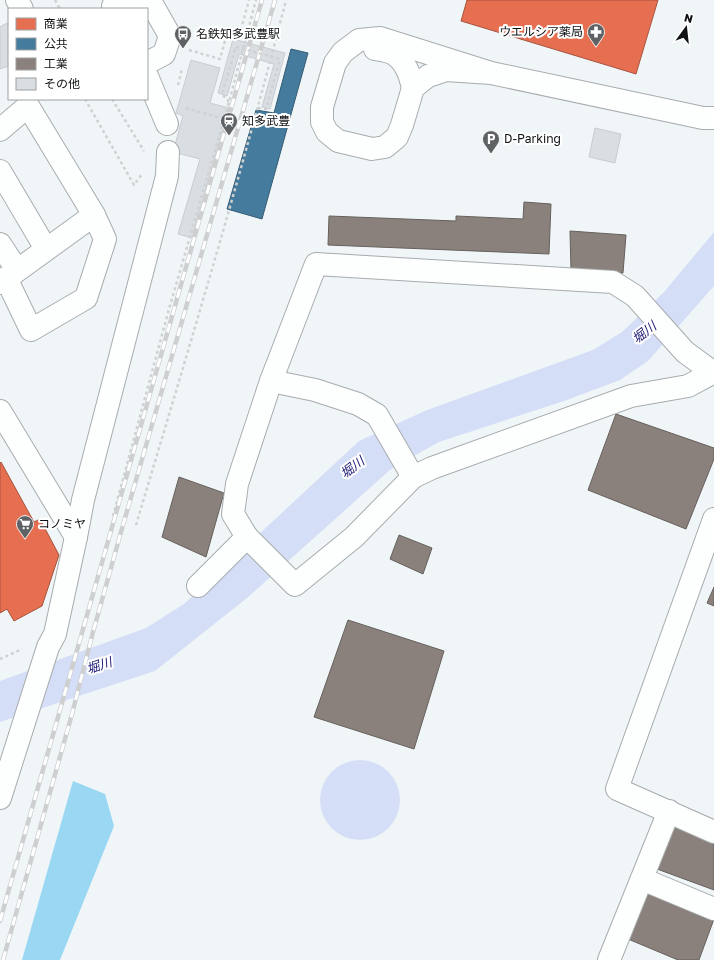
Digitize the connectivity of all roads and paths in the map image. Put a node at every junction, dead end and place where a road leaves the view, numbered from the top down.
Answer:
1 (141, 0) edge
2 (145, 0) edge
3 (249, 0) edge
4 (256, 0) edge
5 (286, 0) edge
6 (112, 5) edge
7 (188, 50) dead end
8 (343, 52) junction
9 (148, 62) edge
10 (183, 65) dead end
11 (491, 73) junction
12 (148, 78) edge
13 (177, 88) dead end
14 (413, 88) junction
15 (86, 100) edge
16 (229, 102) junction
17 (180, 106) dead end
18 (258, 108) junction
19 (714, 118) edge
20 (224, 119) junction
21 (167, 124) dead end
22 (0, 130) edge
23 (168, 152) dead end
24 (146, 168) dead end
25 (0, 171) edge
26 (94, 215) junction
27 (0, 244) edge
28 (46, 249) junction
29 (8, 277) edge
30 (714, 372) edge
31 (271, 381) junction
32 (0, 411) edge
33 (413, 477) junction
34 (112, 516) dead end
35 (714, 519) edge
36 (136, 525) dead end
37 (76, 537) junction
38 (247, 537) junction
39 (198, 586) dead end
40 (6, 764) edge
41 (0, 798) edge
42 (669, 811) junction
43 (714, 832) edge
44 (642, 879) junction
45 (714, 908) edge
46 (609, 960) edge

1 - 6 street
2 - 9 street
3 - 7 path
4 - 16 path
5 - 18 path
8 - 11 street
8 - 14 street
8 - 14 street
10 - 13 path
11 - 14 street
11 - 19 street
12 - 21 street
15 - 24 path
16 - 18 path, bridge
16 - 20 path
17 - 20 path
18 - 36 path
20 - 34 path
22 - 26 street
23 - 37 street
25 - 28 street
26 - 28 street
26 - 29 street
27 - 29 street
28 - 29 street
30 - 31 street
30 - 33 street
31 - 33 street
31 - 38 street
32 - 37 street
33 - 38 street
35 - 42 street
37 - 40 street
38 - 39 street
40 - 41 street
42 - 43 street
42 - 44 street
44 - 45 street
44 - 46 street

